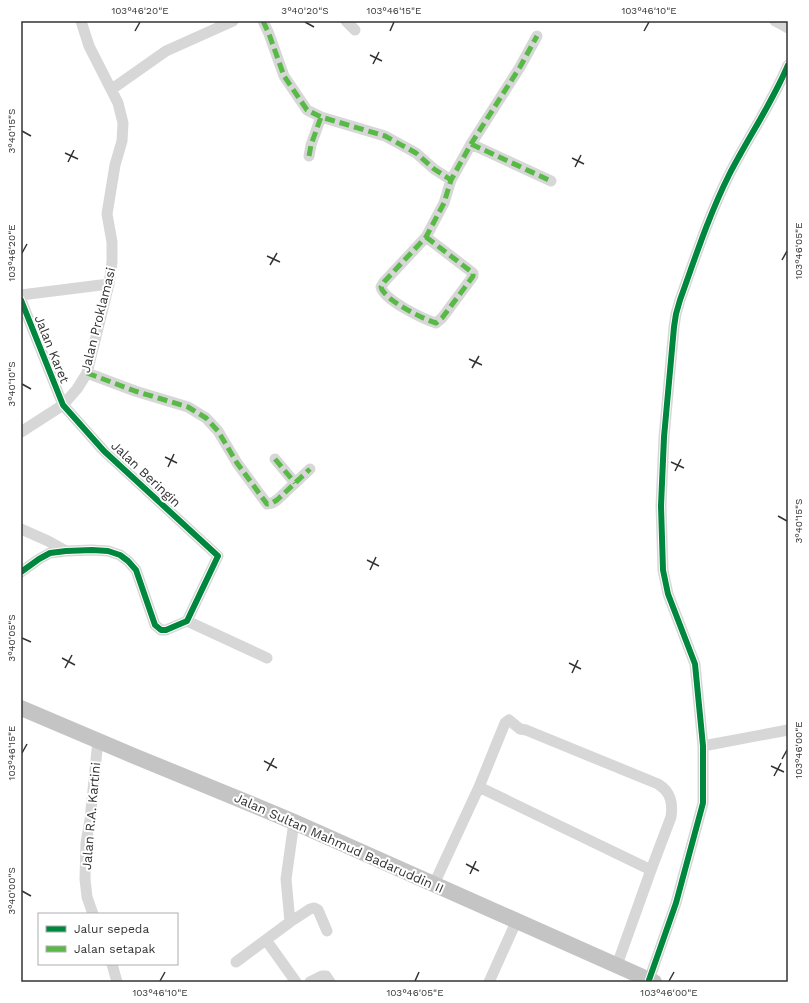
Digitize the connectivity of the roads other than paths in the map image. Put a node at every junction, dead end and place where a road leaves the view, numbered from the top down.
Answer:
1 (81, 21) edge
2 (233, 21) edge
3 (263, 21) edge
4 (346, 21) edge
5 (775, 21) edge
6 (788, 28) edge
7 (355, 30) dead end
8 (538, 36) dead end
9 (788, 65) edge
10 (112, 89) junction
11 (321, 117) junction
12 (471, 144) junction
13 (309, 156) dead end
14 (450, 180) junction
15 (550, 181) dead end
16 (426, 237) junction
17 (109, 284) junction
18 (21, 295) edge
19 (21, 300) edge
20 (87, 373) junction
21 (63, 405) junction
22 (21, 432) edge
23 (276, 458) dead end
24 (310, 469) dead end
25 (295, 483) junction
26 (21, 529) edge
27 (66, 550) junction
28 (21, 572) edge
29 (187, 621) junction
30 (267, 658) dead end
31 (21, 708) edge
32 (788, 730) edge
33 (98, 740) junction
34 (703, 746) junction
35 (479, 787) junction
36 (294, 822) junction
37 (651, 870) junction
38 (434, 884) junction
39 (93, 913) edge
40 (290, 922) junction
41 (516, 922) junction
42 (327, 931) dead end
43 (266, 940) junction
44 (236, 962) dead end
45 (112, 965) edge
46 (617, 965) junction
47 (651, 981) edge
48 (117, 982) edge
49 (296, 982) edge
50 (310, 982) edge
51 (330, 982) edge
52 (489, 982) edge

1 - 10 street, Jalan Proklamasi
2 - 10 street
3 - 11 street
4 - 7 street
5 - 6 street
8 - 12 street
9 - 34 street
10 - 17 street, Jalan Proklamasi
11 - 13 street
11 - 14 street
12 - 14 street
12 - 15 street
14 - 16 street
16 - 16 street
17 - 18 street
17 - 20 street, Jalan Proklamasi
19 - 21 street, Jalan Karet
20 - 21 street, Jalan Proklamasi
20 - 25 street
21 - 22 street, Jalan Proklamasi
21 - 29 street, Jalan Beringin
23 - 25 street
24 - 25 street
26 - 27 street
27 - 28 street
27 - 29 street
29 - 30 street
31 - 33 highway, Jalan Sultan Mahmud Badaruddin II
32 - 34 street
33 - 36 highway, Jalan Sultan Mahmud Badaruddin II
33 - 39 street, Jalan R.A. Kartini
34 - 47 street
35 - 37 street
35 - 37 street
35 - 38 street
36 - 38 highway, Jalan Sultan Mahmud Badaruddin II
36 - 40 street
37 - 46 street
38 - 41 highway, Jalan Sultan Mahmud Badaruddin II
40 - 42 street
40 - 43 street
41 - 46 highway, Jalan Sultan Mahmud Badaruddin II
41 - 52 street
43 - 44 street
43 - 49 street
45 - 48 street
46 - 47 highway, Jalan Sultan Mahmud Badaruddin II
50 - 51 street

